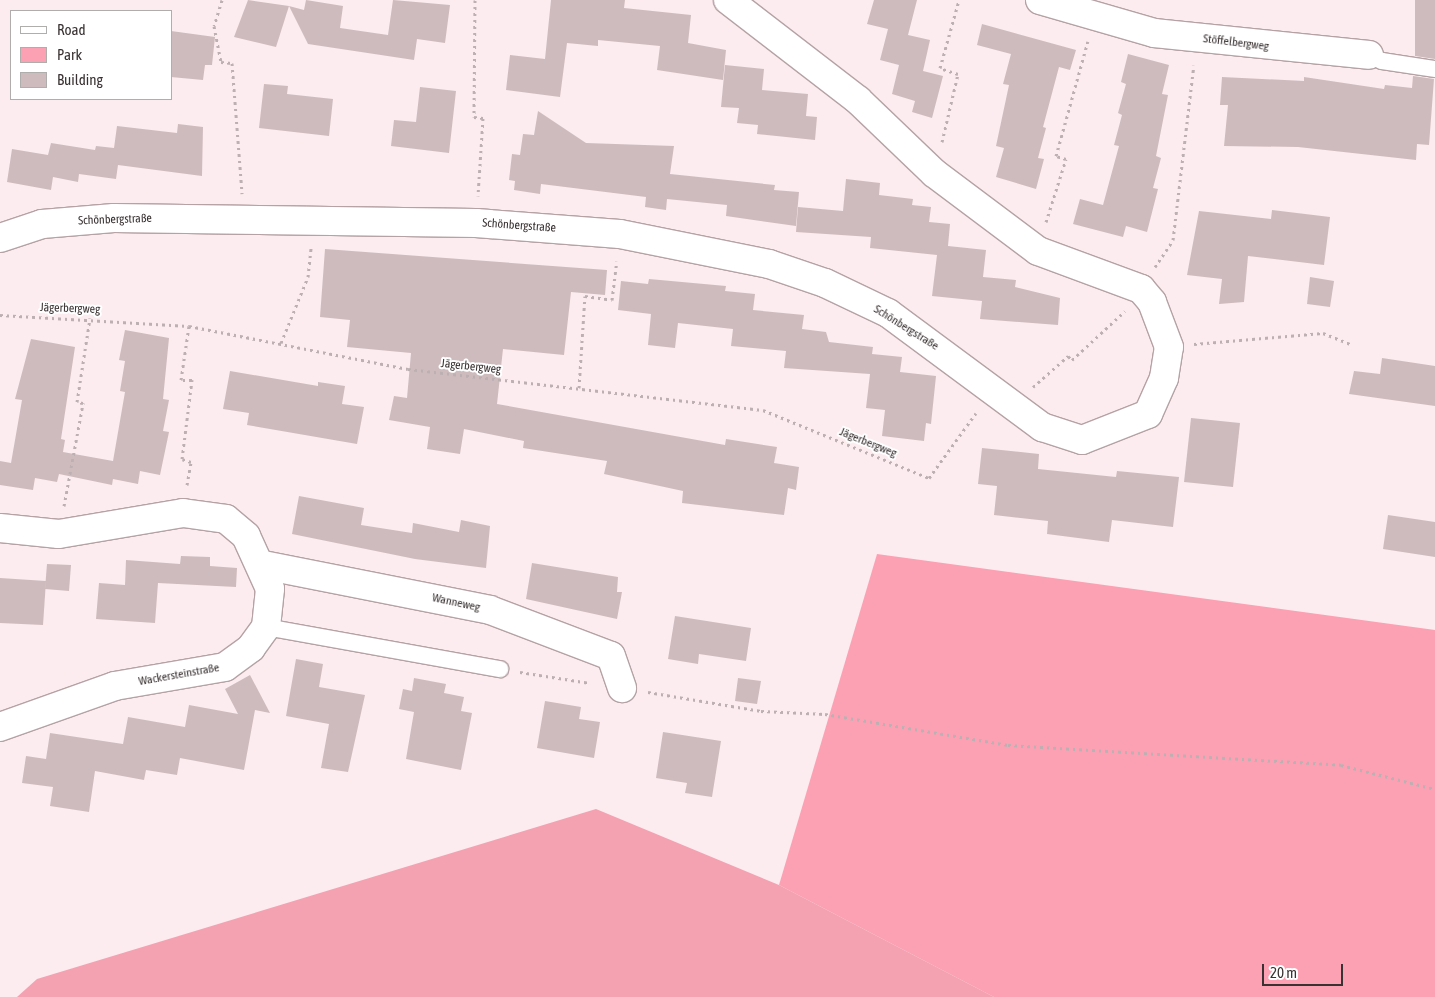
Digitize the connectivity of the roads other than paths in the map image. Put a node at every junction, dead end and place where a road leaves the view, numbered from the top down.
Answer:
1 (728, 0) edge
2 (1040, 0) edge
3 (1369, 55) joint
4 (1435, 70) edge
5 (0, 238) edge
6 (0, 528) edge
7 (263, 565) junction
8 (266, 627) junction
9 (500, 669) road end
10 (622, 688) road end
11 (0, 727) edge

1 - 5 street, Schönbergstraße
2 - 3 street, Stöffelbergweg
3 - 4 lane, Stöffelbergweg
6 - 7 street, Wackersteinstraße
7 - 8 street, Wackersteinstraße
7 - 10 street, Wanneweg
8 - 9 lane
8 - 11 street, Wackersteinstraße

